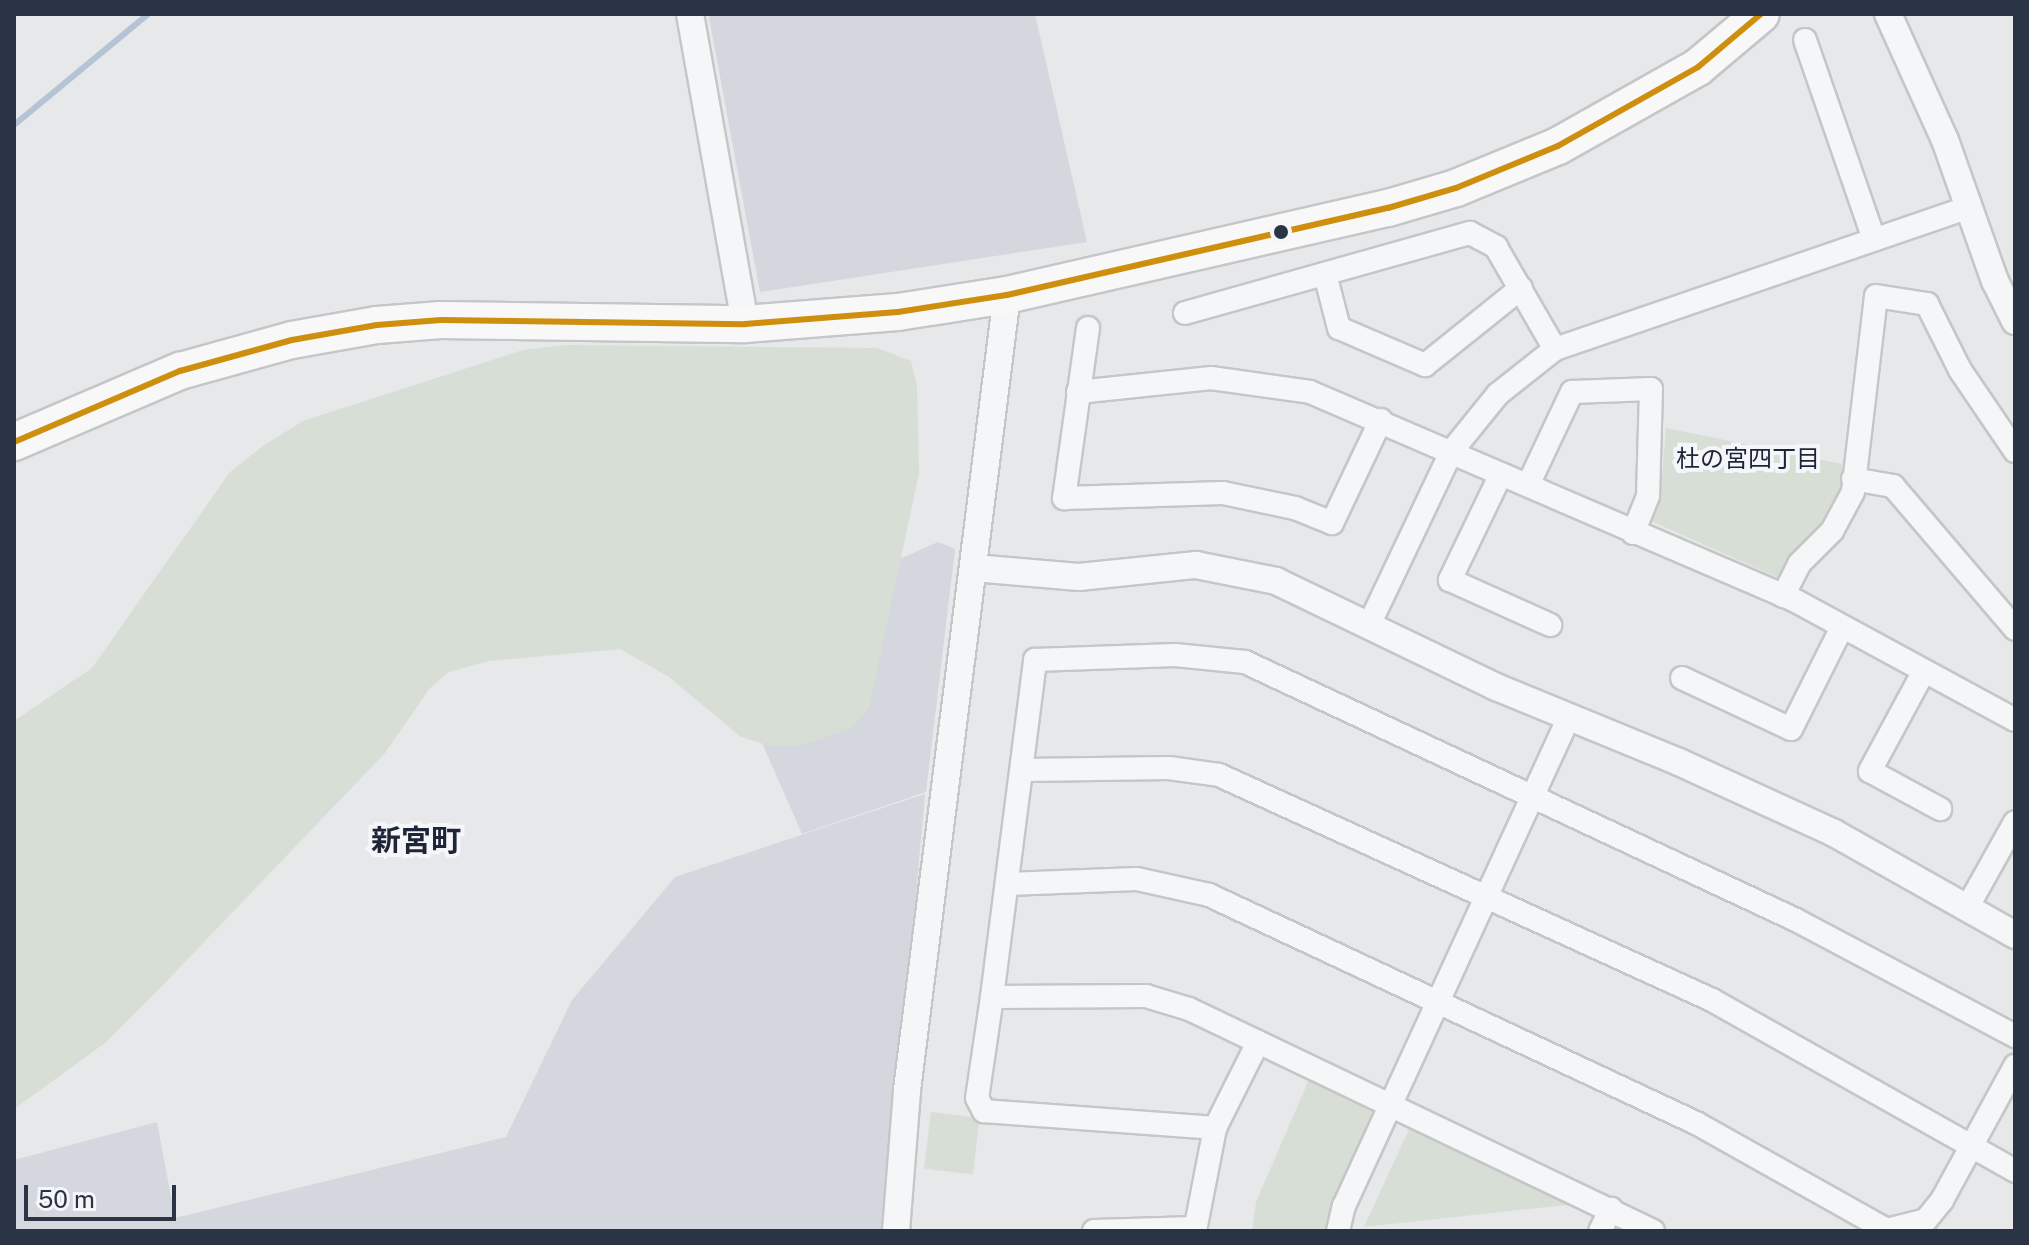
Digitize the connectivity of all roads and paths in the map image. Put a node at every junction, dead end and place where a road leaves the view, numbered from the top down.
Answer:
1 (692, 14) edge
2 (1761, 14) edge
3 (1888, 14) edge
4 (1805, 40) dead end
5 (1968, 208) junction
6 (1874, 239) junction
7 (1325, 274) junction
8 (1521, 288) junction
9 (1007, 295) junction
10 (1185, 313) dead end
11 (2015, 321) edge
12 (745, 324) junction
13 (1088, 328) dead end
14 (1555, 349) junction
15 (1078, 392) junction
16 (1381, 420) junction
17 (14, 442) edge
18 (2015, 451) edge
19 (1451, 452) junction
20 (1501, 474) junction
21 (1853, 479) junction
22 (1528, 485) junction
23 (1633, 533) junction
24 (974, 568) junction
25 (1783, 596) junction
26 (1369, 625) junction
27 (1550, 625) dead end
28 (1842, 627) junction
29 (2015, 629) edge
30 (1924, 671) junction
31 (1682, 678) dead end
32 (1569, 717) junction
33 (2014, 718) edge
34 (1024, 770) junction
35 (1534, 795) junction
36 (1940, 809) dead end
37 (2015, 822) edge
38 (1008, 884) junction
39 (1485, 898) junction
40 (1967, 908) junction
41 (2015, 935) edge
42 (992, 997) junction
43 (1438, 1001) junction
44 (2015, 1036) edge
45 (1258, 1042) junction
46 (2015, 1066) edge
47 (1392, 1104) junction
48 (1215, 1128) junction
49 (1972, 1146) junction
50 (2015, 1171) edge
51 (1611, 1209) junction
52 (1195, 1229) edge
53 (896, 1231) edge
54 (1094, 1231) edge
55 (1338, 1231) edge
56 (1600, 1231) edge
57 (1653, 1231) edge

1 - 12 street
2 - 9 highway
3 - 5 street
4 - 6 street
5 - 6 street
5 - 11 street
6 - 14 street
7 - 8 street
7 - 8 street
7 - 10 street
8 - 14 street
9 - 12 highway
9 - 24 street
12 - 17 highway
13 - 15 street
14 - 19 street
15 - 16 street
15 - 16 street
16 - 19 street
18 - 21 street
19 - 20 street
19 - 26 street
20 - 22 street
20 - 27 street
21 - 25 street
21 - 29 street
22 - 23 street
22 - 23 street
23 - 25 street
24 - 26 street
24 - 53 street
25 - 28 street
26 - 32 street
28 - 30 street
28 - 31 street
30 - 33 street
30 - 36 street
32 - 35 street
32 - 40 street
34 - 35 street
34 - 38 street
34 - 39 street
35 - 39 street
35 - 44 street
37 - 40 street
38 - 42 street
38 - 43 street
39 - 43 street
39 - 49 street
40 - 41 street
42 - 45 street
42 - 48 street
43 - 47 street
43 - 49 street
45 - 47 street
45 - 48 street
46 - 49 street
47 - 51 street
47 - 55 street
48 - 52 street
49 - 50 street
51 - 56 street
51 - 57 street
52 - 54 street

